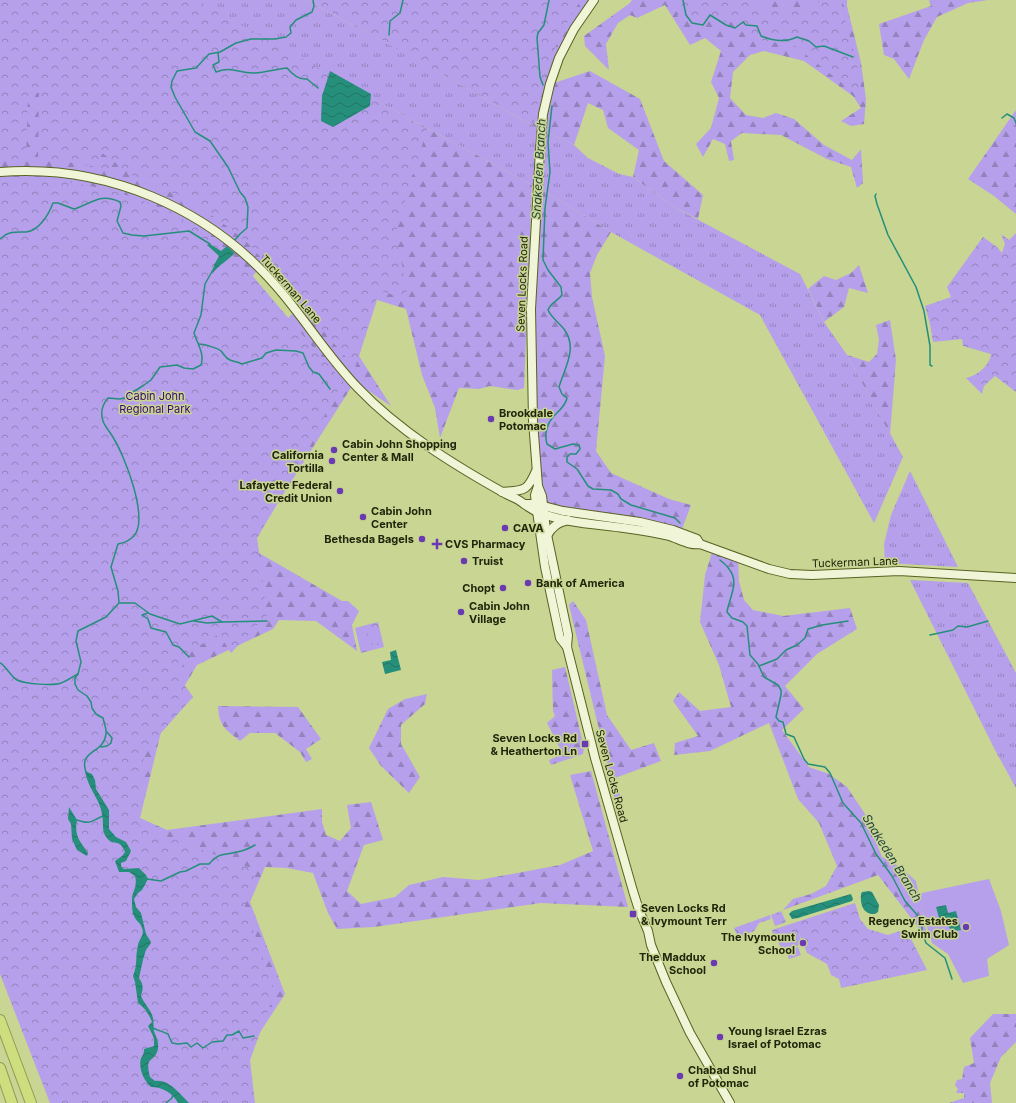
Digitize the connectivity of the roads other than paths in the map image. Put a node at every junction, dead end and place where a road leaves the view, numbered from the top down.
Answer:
1 (594, 0) edge
2 (0, 172) edge
3 (536, 470) junction
4 (502, 492) junction
5 (540, 509) junction
6 (568, 520) junction
7 (547, 536) junction
8 (700, 544) junction
9 (1016, 578) edge
10 (567, 647) junction
11 (0, 1020) edge
12 (2, 1072) edge
13 (12, 1103) edge
14 (32, 1103) edge
15 (730, 1103) edge

1 - 3 main road, Seven Locks Road
2 - 4 main road, Tuckerman Lane
3 - 4 main road
3 - 5 main road, Seven Locks Road
4 - 5 main road, Tuckerman Lane
5 - 6 main road, Tuckerman Lane
5 - 7 main road, Seven Locks Road
5 - 8 main road, Tuckerman Lane
5 - 10 main road, Seven Locks Road
6 - 7 main road
6 - 8 main road, Tuckerman Lane
7 - 10 main road, Seven Locks Road
8 - 9 main road, Tuckerman Lane
10 - 15 main road, Seven Locks Road
11 - 14 highway
12 - 13 highway

